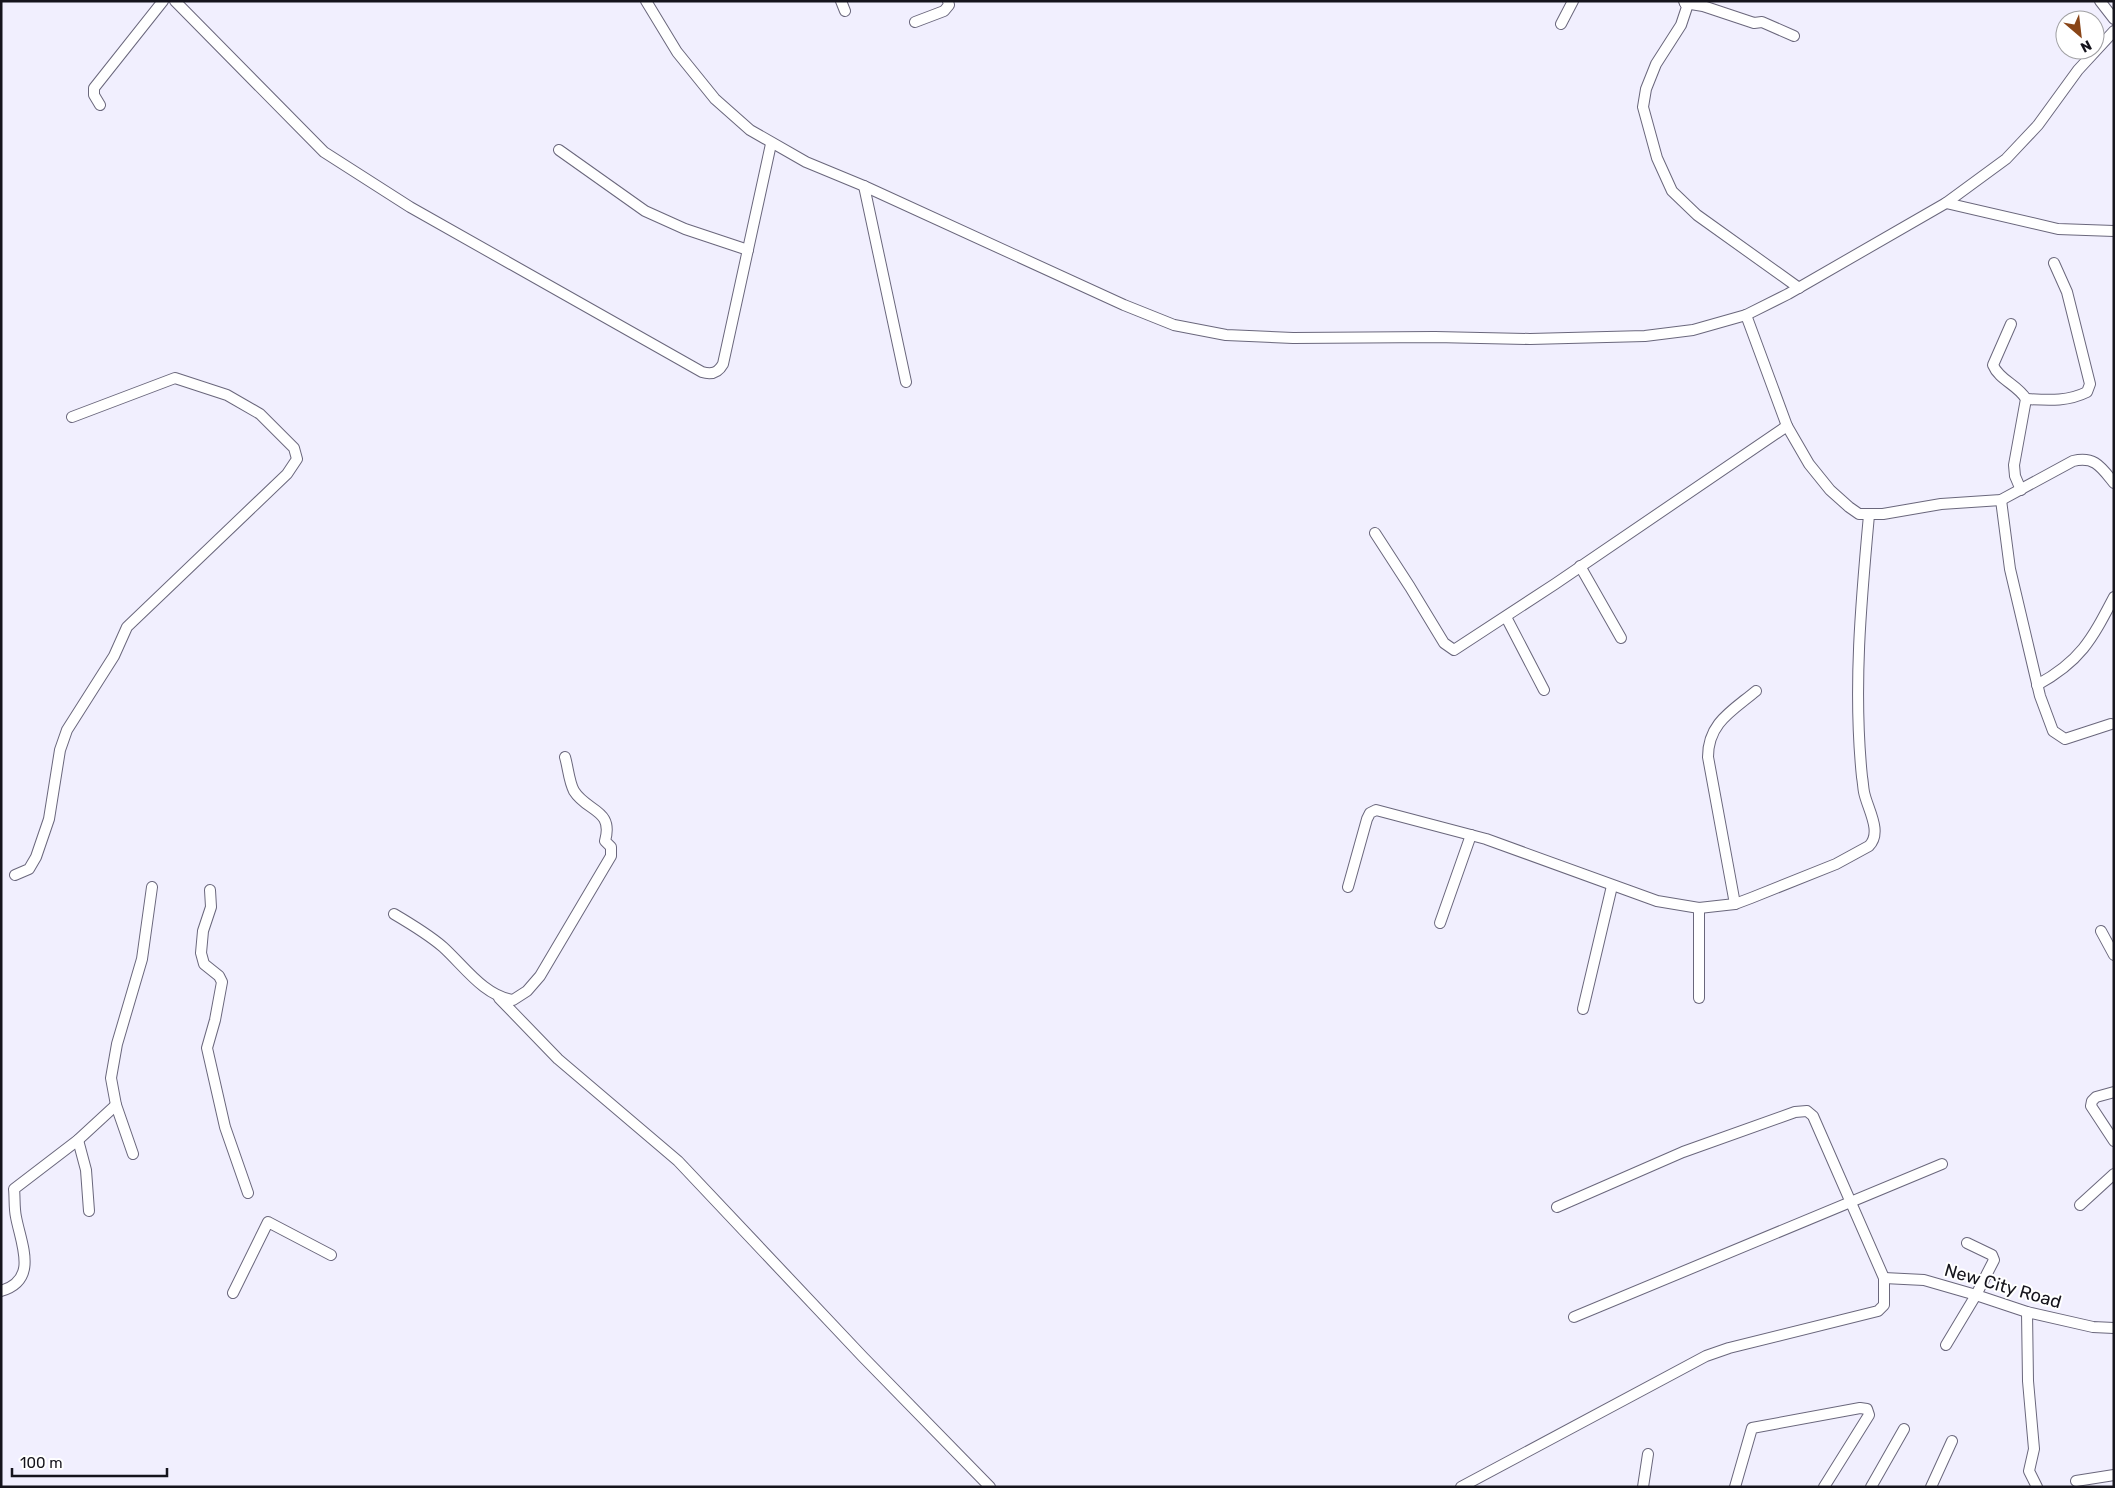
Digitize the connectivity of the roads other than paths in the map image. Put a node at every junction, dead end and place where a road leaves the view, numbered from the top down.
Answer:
1 (163, 1) edge
2 (175, 1) edge
3 (646, 1) edge
4 (948, 1) edge
5 (1573, 1) edge
6 (2100, 1) edge
7 (1685, 2) edge
8 (2114, 19) edge
9 (915, 22) dead end
10 (1561, 24) dead end
11 (2114, 31) edge
12 (1794, 36) dead end
13 (100, 105) dead end
14 (771, 144) junction
15 (559, 150) dead end
16 (864, 186) junction
17 (1946, 203) junction
18 (2114, 231) edge
19 (748, 250) junction
20 (2054, 263) dead end
21 (1799, 288) junction
22 (1746, 315) junction
23 (2011, 324) dead end
24 (906, 382) dead end
25 (2026, 399) junction
26 (72, 416) dead end
27 (1787, 426) junction
28 (2114, 483) edge
29 (2021, 490) junction
30 (2002, 500) junction
31 (1868, 515) junction
32 (1375, 533) dead end
33 (1580, 566) junction
34 (2114, 597) edge
35 (1506, 617) junction
36 (1621, 638) dead end
37 (2037, 685) junction
38 (1544, 690) dead end
39 (1756, 692) dead end
40 (2111, 724) dead end
41 (565, 756) dead end
42 (1471, 835) junction
43 (15, 875) dead end
44 (1612, 886) junction
45 (152, 887) dead end
46 (1348, 887) dead end
47 (210, 890) dead end
48 (1735, 904) junction
49 (1698, 908) junction
50 (394, 914) dead end
51 (1440, 923) dead end
52 (2101, 931) dead end
53 (2114, 955) edge
54 (499, 998) junction
55 (1700, 998) dead end
56 (1583, 1009) dead end
57 (2114, 1092) edge
58 (116, 1105) junction
59 (78, 1140) junction
60 (2114, 1142) edge
61 (133, 1154) dead end
62 (1942, 1164) dead end
63 (2114, 1174) edge
64 (248, 1193) dead end
65 (1852, 1203) junction
66 (2080, 1205) dead end
67 (1557, 1207) dead end
68 (89, 1210) dead end
69 (1967, 1243) dead end
70 (331, 1255) dead end
71 (1884, 1278) junction
72 (1, 1291) edge
73 (233, 1293) dead end
74 (1976, 1295) junction
75 (2027, 1312) junction
76 (1574, 1317) dead end
77 (2114, 1328) edge
78 (1946, 1345) dead end
79 (1904, 1429) dead end
80 (1952, 1441) dead end
81 (1648, 1454) dead end
82 (2114, 1475) edge
83 (2076, 1481) dead end
84 (990, 1487) edge
85 (1461, 1487) edge
86 (1643, 1487) edge
87 (1735, 1487) edge
88 (1824, 1487) edge
89 (1871, 1487) edge
90 (1931, 1487) edge
91 (2037, 1487) edge

1 - 13 street
2 - 19 street
3 - 14 street
4 - 9 street
5 - 10 street
6 - 8 street
7 - 12 street
7 - 21 street
11 - 17 street
14 - 16 street
14 - 19 street
15 - 19 street
16 - 22 street
16 - 24 street
17 - 18 street
17 - 21 street
20 - 25 street
21 - 22 street
22 - 27 street
23 - 25 street
25 - 29 street
26 - 43 street
27 - 31 street
27 - 33 street
28 - 29 street
29 - 30 street
30 - 31 street
30 - 37 street
31 - 48 street
32 - 35 street
33 - 35 street
33 - 36 street
34 - 37 street
35 - 38 street
37 - 40 street
39 - 48 street
41 - 54 street
42 - 44 street
42 - 46 street
42 - 51 street
44 - 49 street
44 - 56 street
45 - 58 street
47 - 64 street
48 - 49 street
49 - 55 street
50 - 54 street
52 - 53 street
54 - 84 street
57 - 60 street
58 - 59 street
58 - 61 street
59 - 68 street
59 - 72 street
62 - 65 street
63 - 66 street
65 - 67 street
65 - 71 street
65 - 76 street
69 - 74 street
70 - 73 street
71 - 74 street, New City Road
71 - 85 street
74 - 75 street, New City Road
74 - 78 street
75 - 77 street, New City Road
75 - 91 street
79 - 89 street
80 - 90 street
81 - 86 street
82 - 83 street
87 - 88 street

